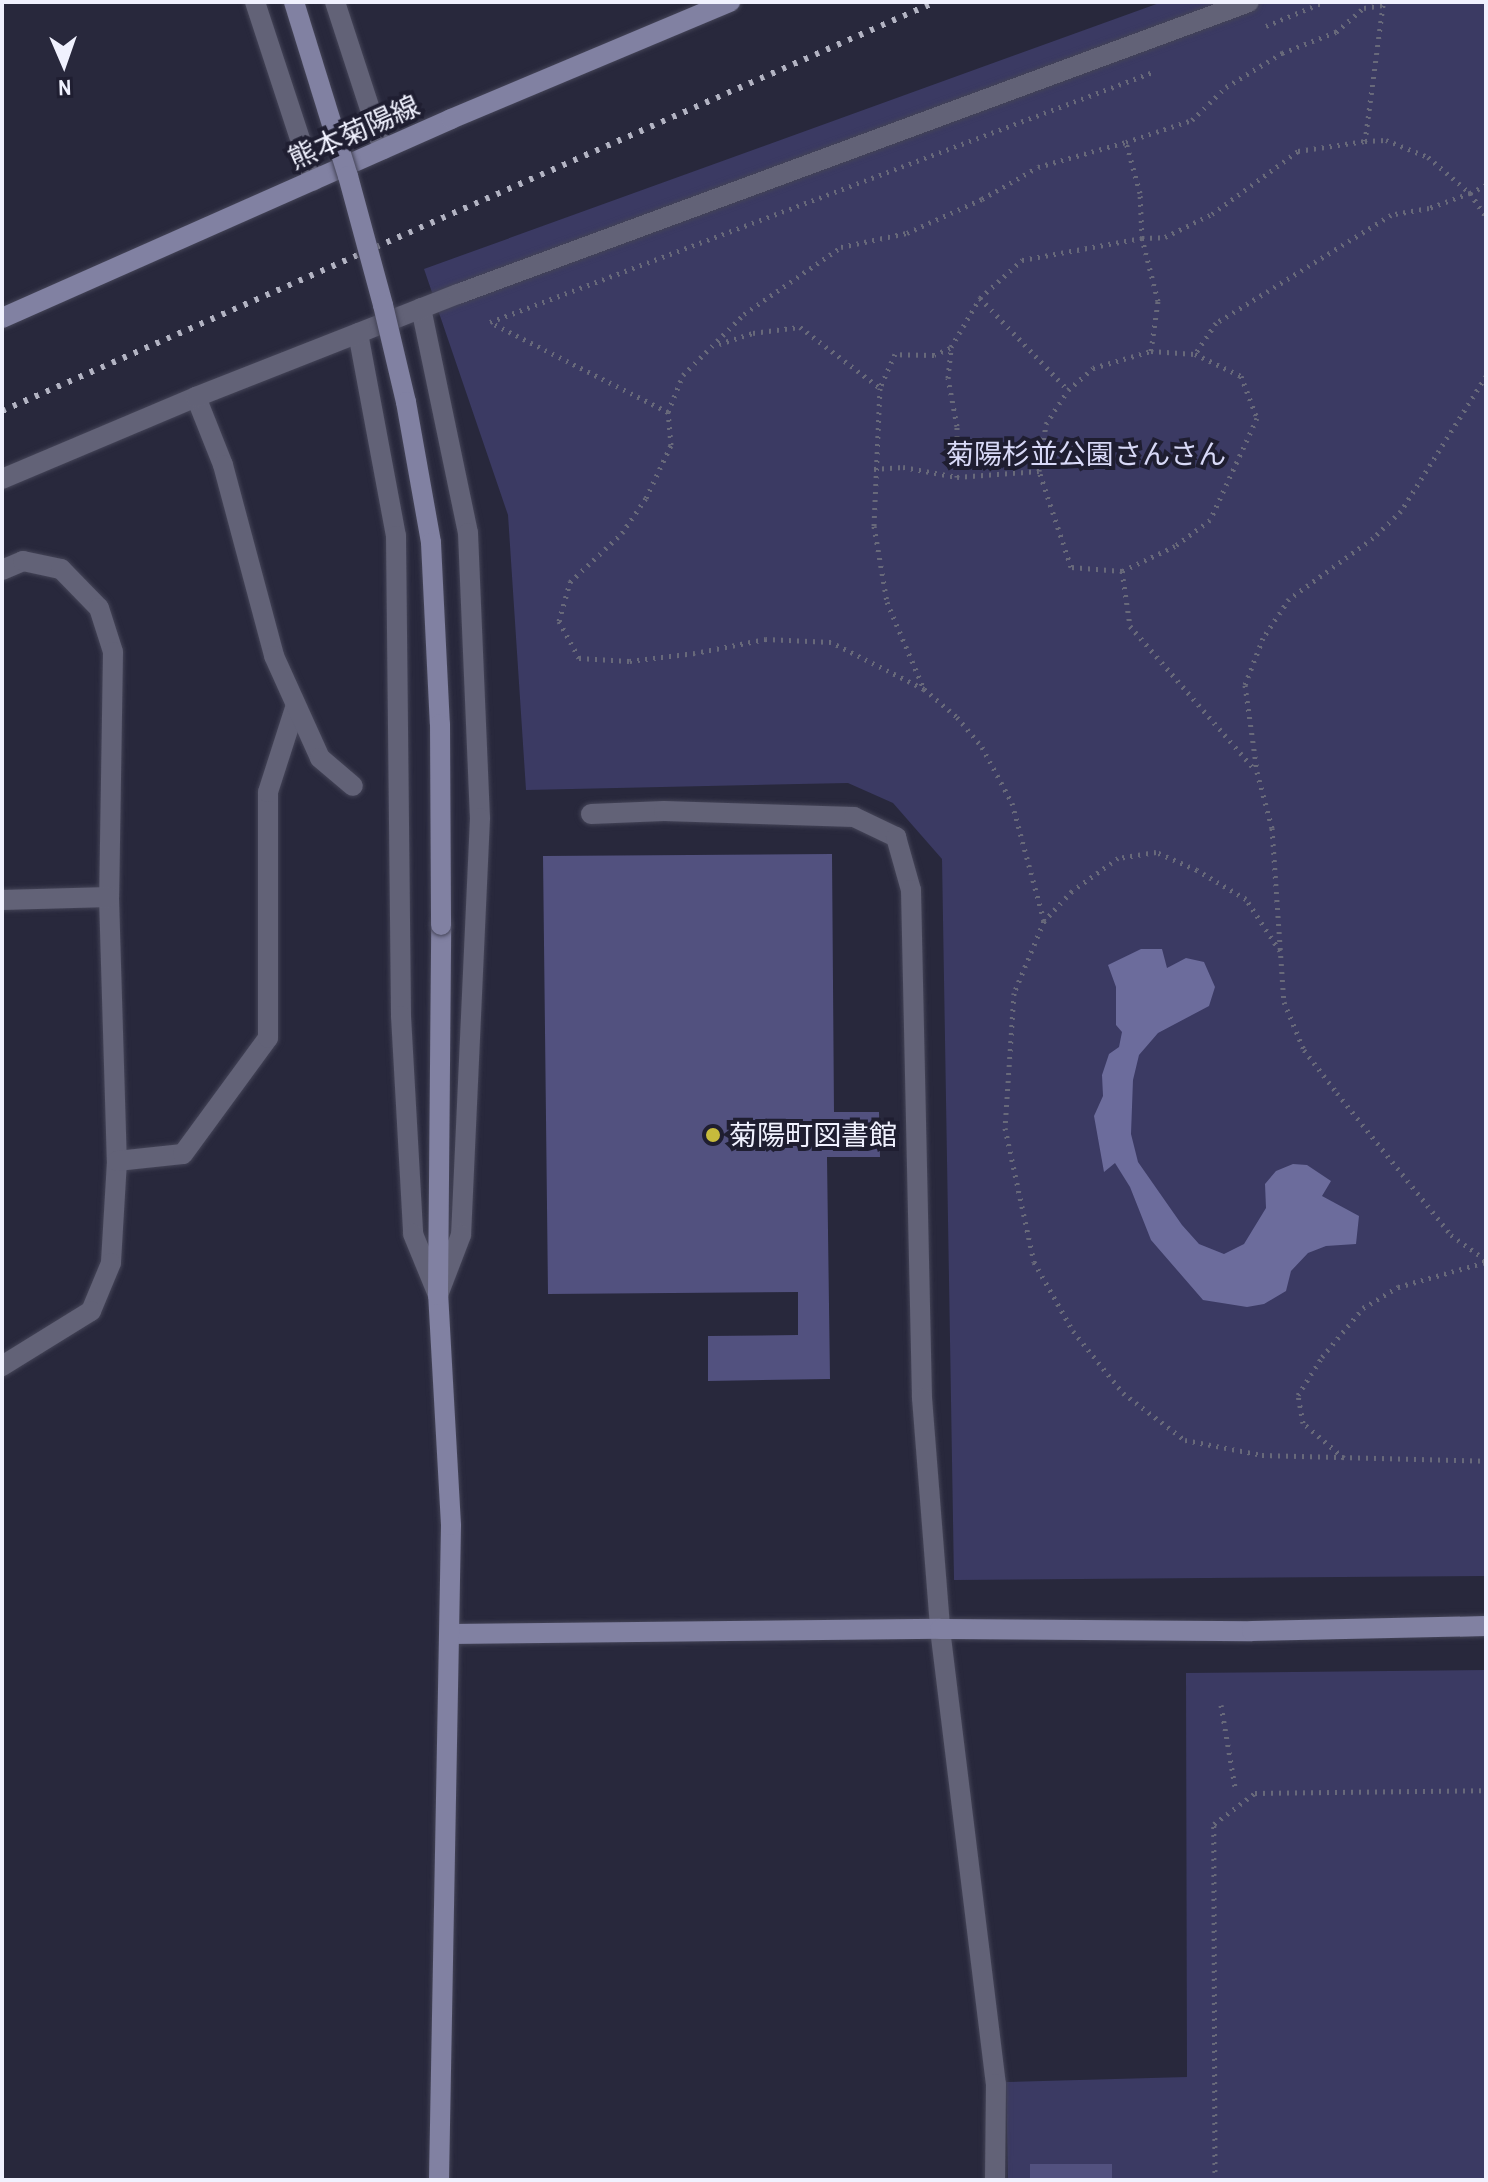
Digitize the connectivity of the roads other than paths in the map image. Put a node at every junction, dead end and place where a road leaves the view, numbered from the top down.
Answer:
1 (255, 2) edge
2 (294, 2) edge
3 (335, 2) edge
4 (730, 2) edge
5 (1249, 2) edge
6 (383, 149) junction
7 (314, 181) junction
8 (421, 308) junction
9 (2, 318) edge
10 (358, 333) junction
11 (196, 397) junction
12 (2, 479) edge
13 (2, 570) edge
14 (296, 705) junction
15 (353, 786) dead end
16 (591, 814) dead end
17 (109, 897) junction
18 (2, 900) edge
19 (117, 1161) junction
20 (438, 1295) junction
21 (2, 1366) edge
22 (1486, 1626) edge
23 (940, 1629) junction
24 (450, 1634) junction
25 (439, 2180) edge
26 (995, 2180) edge

1 - 7 street
2 - 20 street, bridge
3 - 6 street
4 - 6 street, 熊本菊陽線
5 - 8 street
6 - 7 street, 熊本菊陽線
7 - 9 street, 熊本菊陽線
8 - 10 street
8 - 20 street
10 - 11 street
10 - 20 street
11 - 12 street
11 - 14 street
13 - 17 street
14 - 15 street
14 - 19 street
16 - 23 street
17 - 18 street
17 - 19 street
19 - 21 street
20 - 24 street
22 - 23 street
23 - 24 street
23 - 26 street
24 - 25 street

